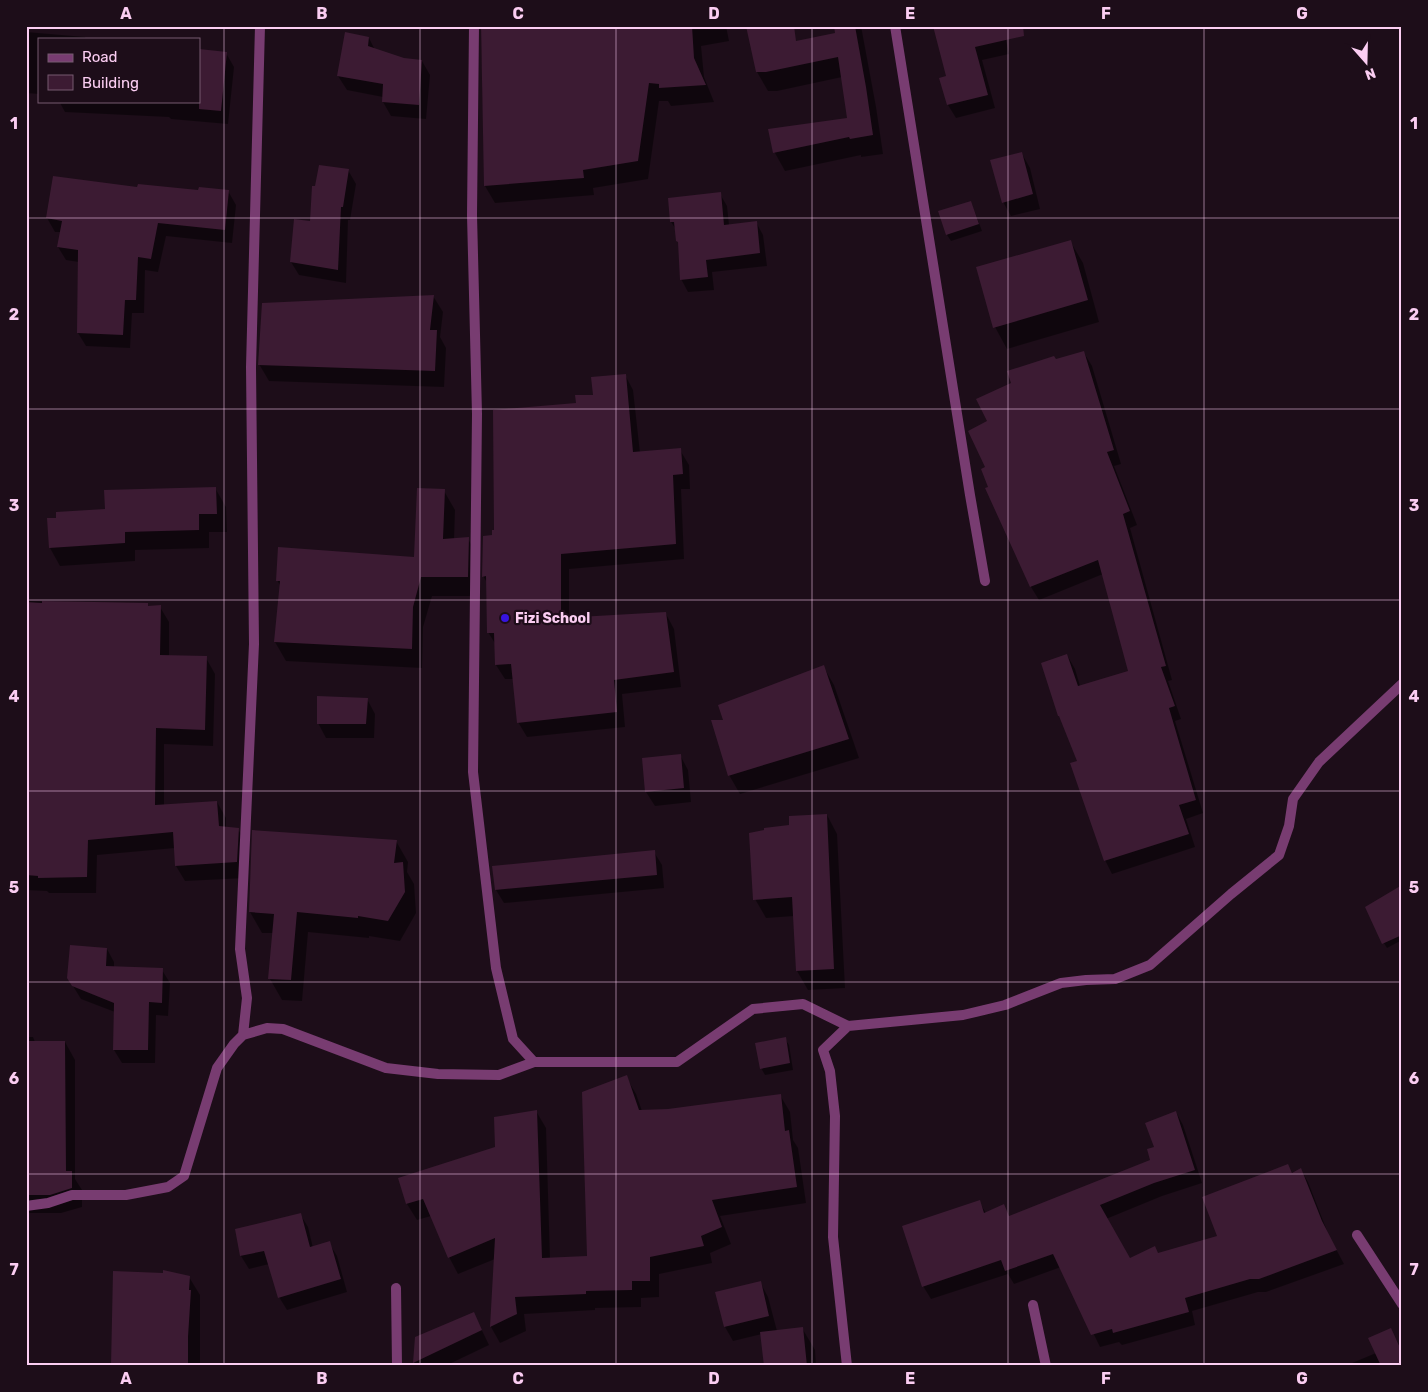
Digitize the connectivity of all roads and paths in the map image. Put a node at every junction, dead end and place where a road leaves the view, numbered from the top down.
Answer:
1 (260, 26) edge
2 (474, 26) edge
3 (895, 26) edge
4 (985, 581) dead end
5 (1402, 684) edge
6 (848, 1026) junction
7 (243, 1035) junction
8 (534, 1062) junction
9 (26, 1206) edge
10 (1357, 1235) dead end
11 (396, 1288) dead end
12 (1033, 1304) dead end
13 (1402, 1304) edge
14 (398, 1366) edge
15 (847, 1366) edge
16 (1046, 1366) edge

1 - 7 street
2 - 8 street
3 - 4 street
5 - 6 street
6 - 8 street
6 - 15 street
7 - 8 street
7 - 9 street
10 - 13 street
11 - 14 street
12 - 16 street

